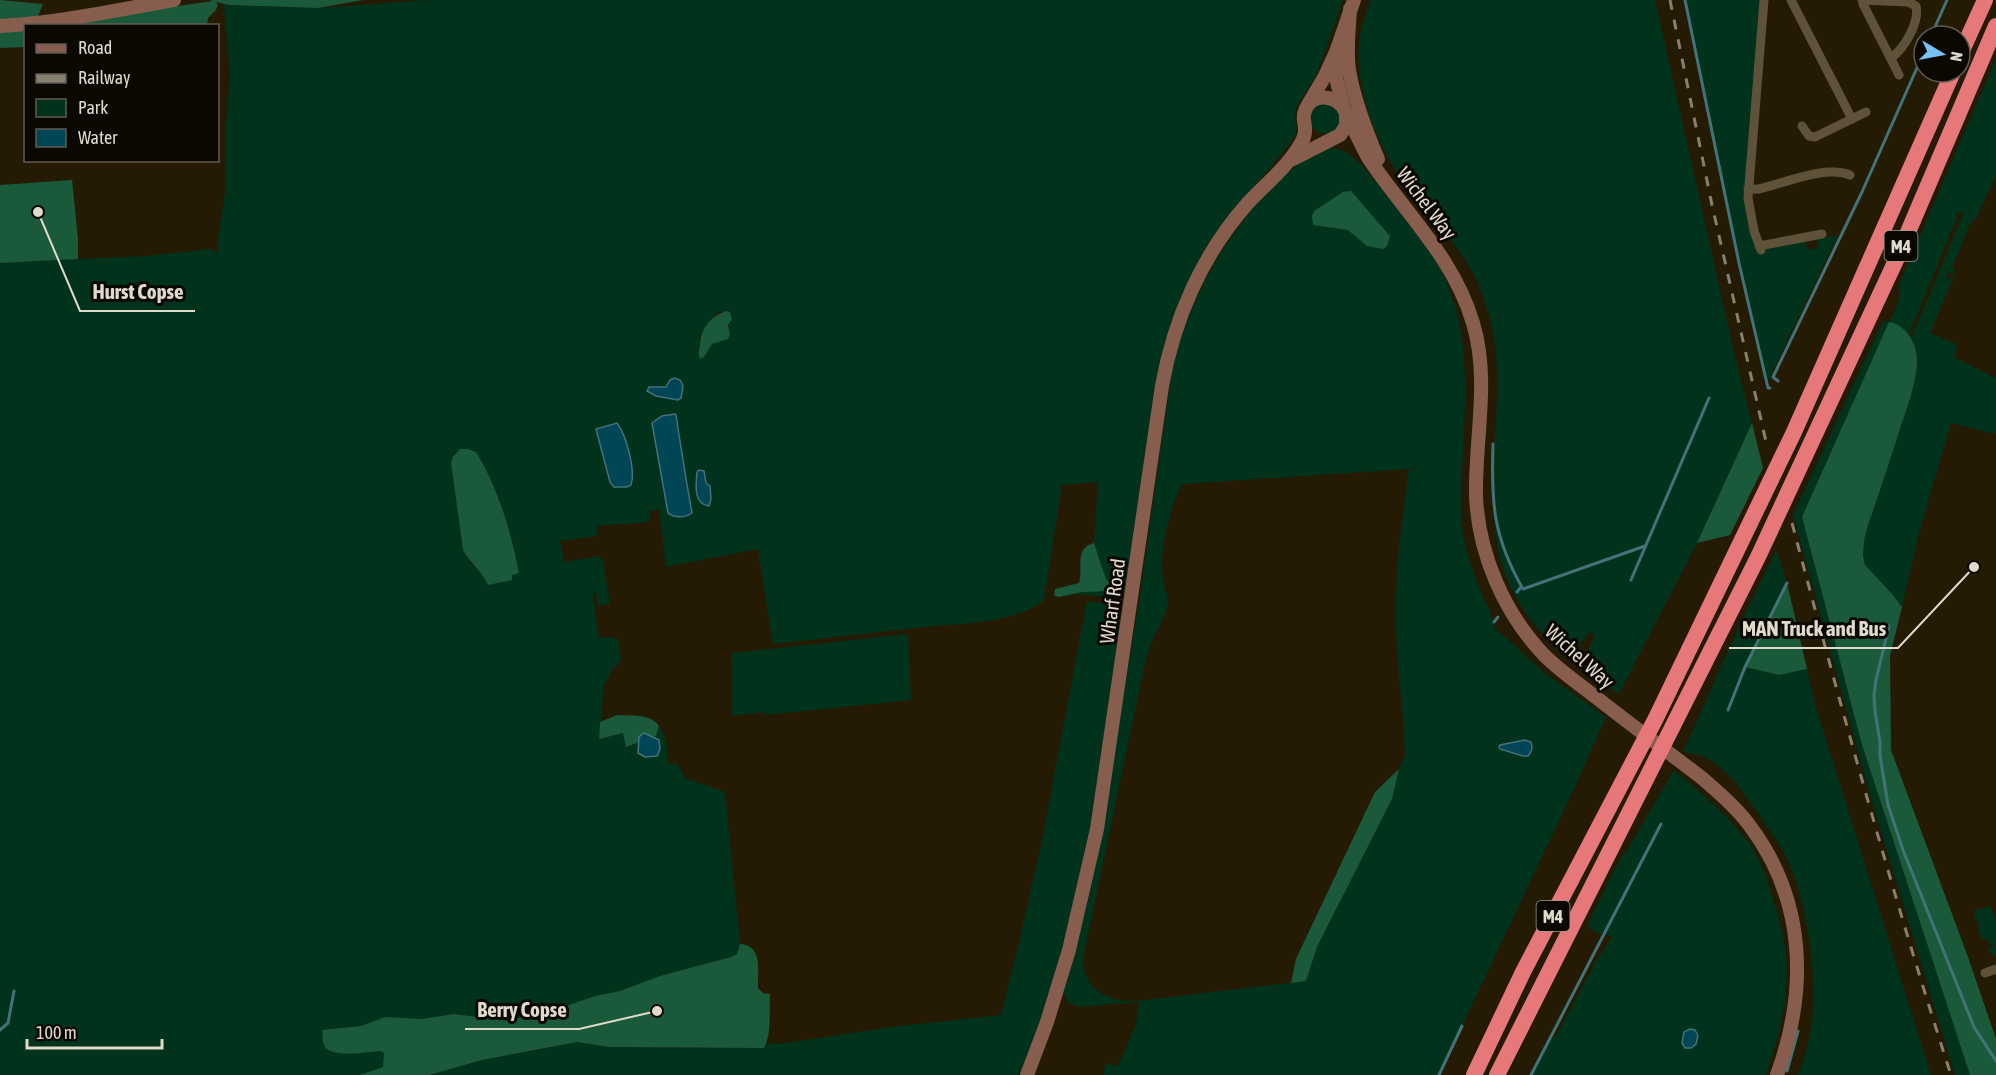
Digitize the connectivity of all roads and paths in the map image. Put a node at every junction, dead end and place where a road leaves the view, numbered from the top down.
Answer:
1 (174, 0) edge
2 (1764, 0) edge
3 (1791, 0) edge
4 (1862, 0) edge
5 (1985, 0) edge
6 (1352, 4) edge
7 (24, 24) edge
8 (30, 24) edge
9 (0, 26) edge
10 (1996, 26) edge
11 (1972, 29) edge
12 (1336, 52) junction
13 (1891, 58) junction
14 (1899, 75) dead end
15 (1948, 84) edge
16 (1308, 105) junction
17 (1345, 111) junction
18 (1866, 112) dead end
19 (1852, 119) junction
20 (1802, 126) dead end
21 (1305, 129) junction
22 (1329, 140) junction
23 (1369, 158) junction
24 (1289, 161) junction
25 (1851, 175) dead end
26 (1386, 181) junction
27 (1748, 189) junction
28 (1822, 234) dead end
29 (1996, 969) edge
30 (1985, 973) dead end
31 (1027, 1075) edge
32 (1474, 1075) edge
33 (1497, 1075) edge
34 (1777, 1075) edge

1 - 8 main road
2 - 27 street
3 - 19 street
4 - 13 street
4 - 13 street
5 - 11 highway
6 - 12 main road, Wharf Road
6 - 26 main road
7 - 9 main road
10 - 33 highway, M4
12 - 16 main road, Wharf Road
12 - 17 main road, Wharf Road
13 - 14 street
15 - 32 highway, M4
16 - 17 main road
16 - 21 main road, Wharf Road
17 - 22 main road
17 - 23 main road, Wichel Way
18 - 19 street
19 - 20 street
21 - 22 main road
21 - 24 main road, Wharf Road
22 - 23 main road, Wichel Way
22 - 24 main road, Wharf Road
23 - 26 main road, Wichel Way
24 - 31 main road, Wharf Road
25 - 27 street
26 - 34 main road, Wichel Way
27 - 28 street
29 - 30 street

